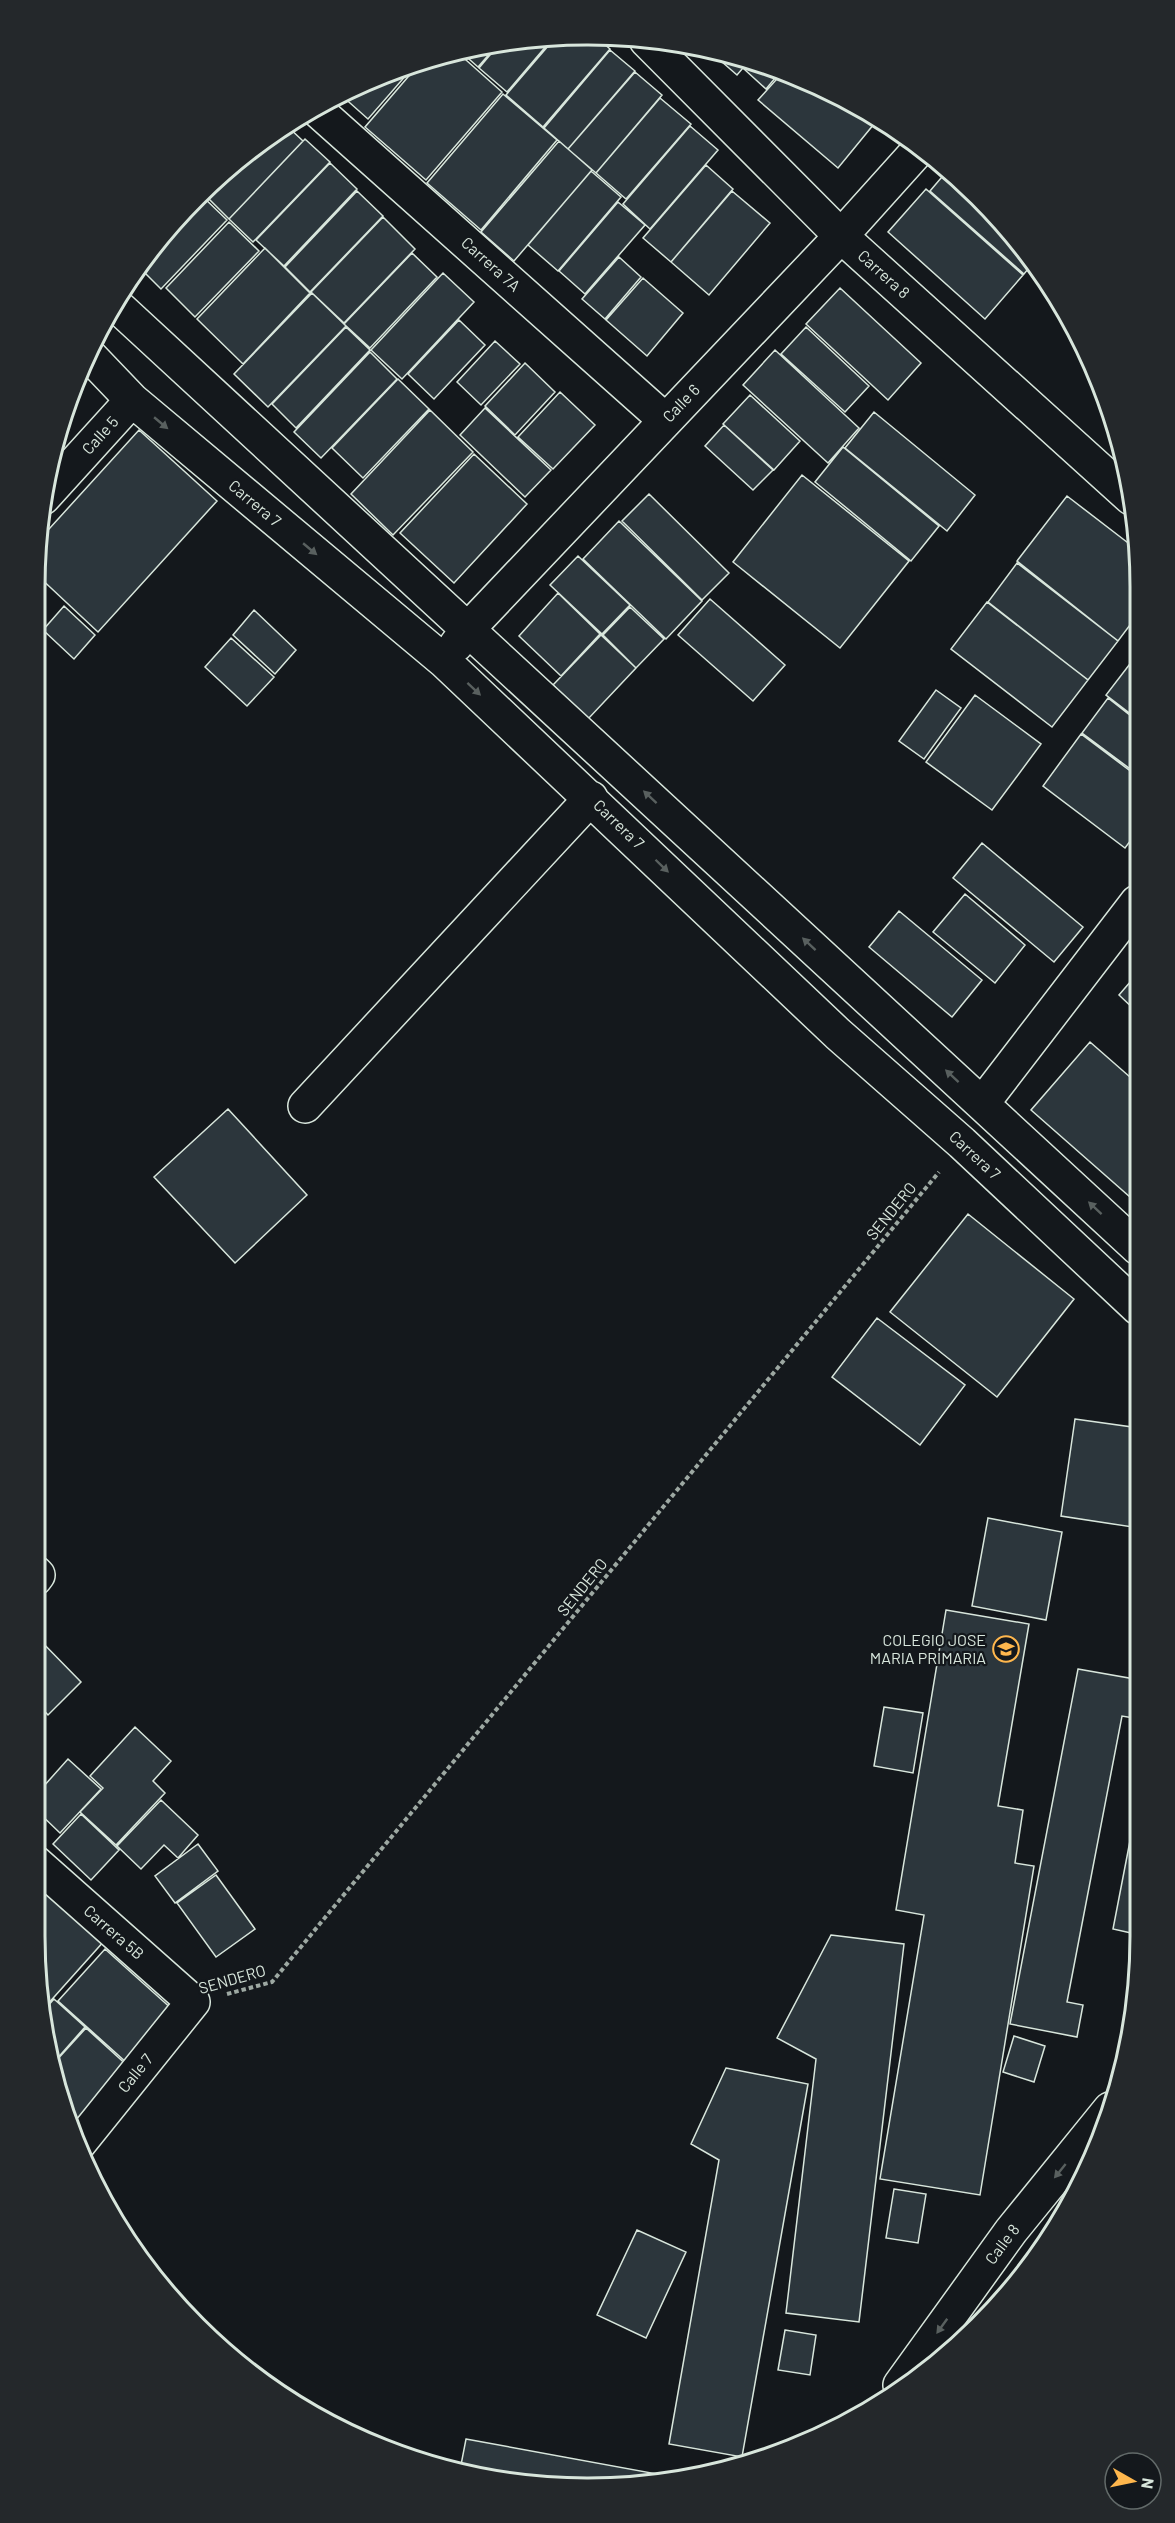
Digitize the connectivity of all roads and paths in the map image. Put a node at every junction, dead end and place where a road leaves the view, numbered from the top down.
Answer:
1 (656, 50) edge
2 (323, 114) edge
3 (914, 154) edge
4 (842, 236) junction
5 (122, 310) edge
6 (95, 361) edge
7 (132, 400) junction
8 (665, 420) junction
9 (55, 485) edge
10 (1121, 489) edge
11 (468, 629) junction
12 (444, 661) junction
13 (591, 798) junction
14 (1130, 911) edge
15 (982, 1104) junction
16 (305, 1106) dead end
17 (962, 1143) junction
18 (1130, 1241) edge
19 (1130, 1300) edge
20 (45, 1872) edge
21 (193, 2002) junction
22 (1094, 2128) edge
23 (84, 2138) edge
24 (909, 2373) edge

1 - 4 street, Carrera 8
2 - 8 street, Carrera 7A
3 - 4 street, Calle 6
4 - 8 street, Calle 6
4 - 10 street, Carrera 8
5 - 11 street
6 - 7 street, Carrera 7
7 - 9 street, Calle 5
7 -> 12 street, Carrera 7
8 - 11 street, Calle 6
11 - 12 street, Calle 6
15 -> 11 street
12 -> 13 street, Carrera 7
13 - 16 street
13 -> 17 street, Carrera 7
14 - 15 street
18 -> 15 street
17 - 19 street, Carrera 7
17 - 21 path, SENDERO
20 - 21 street, Carrera 5B
21 - 23 street, Calle 7
22 -> 24 street, Calle 8

